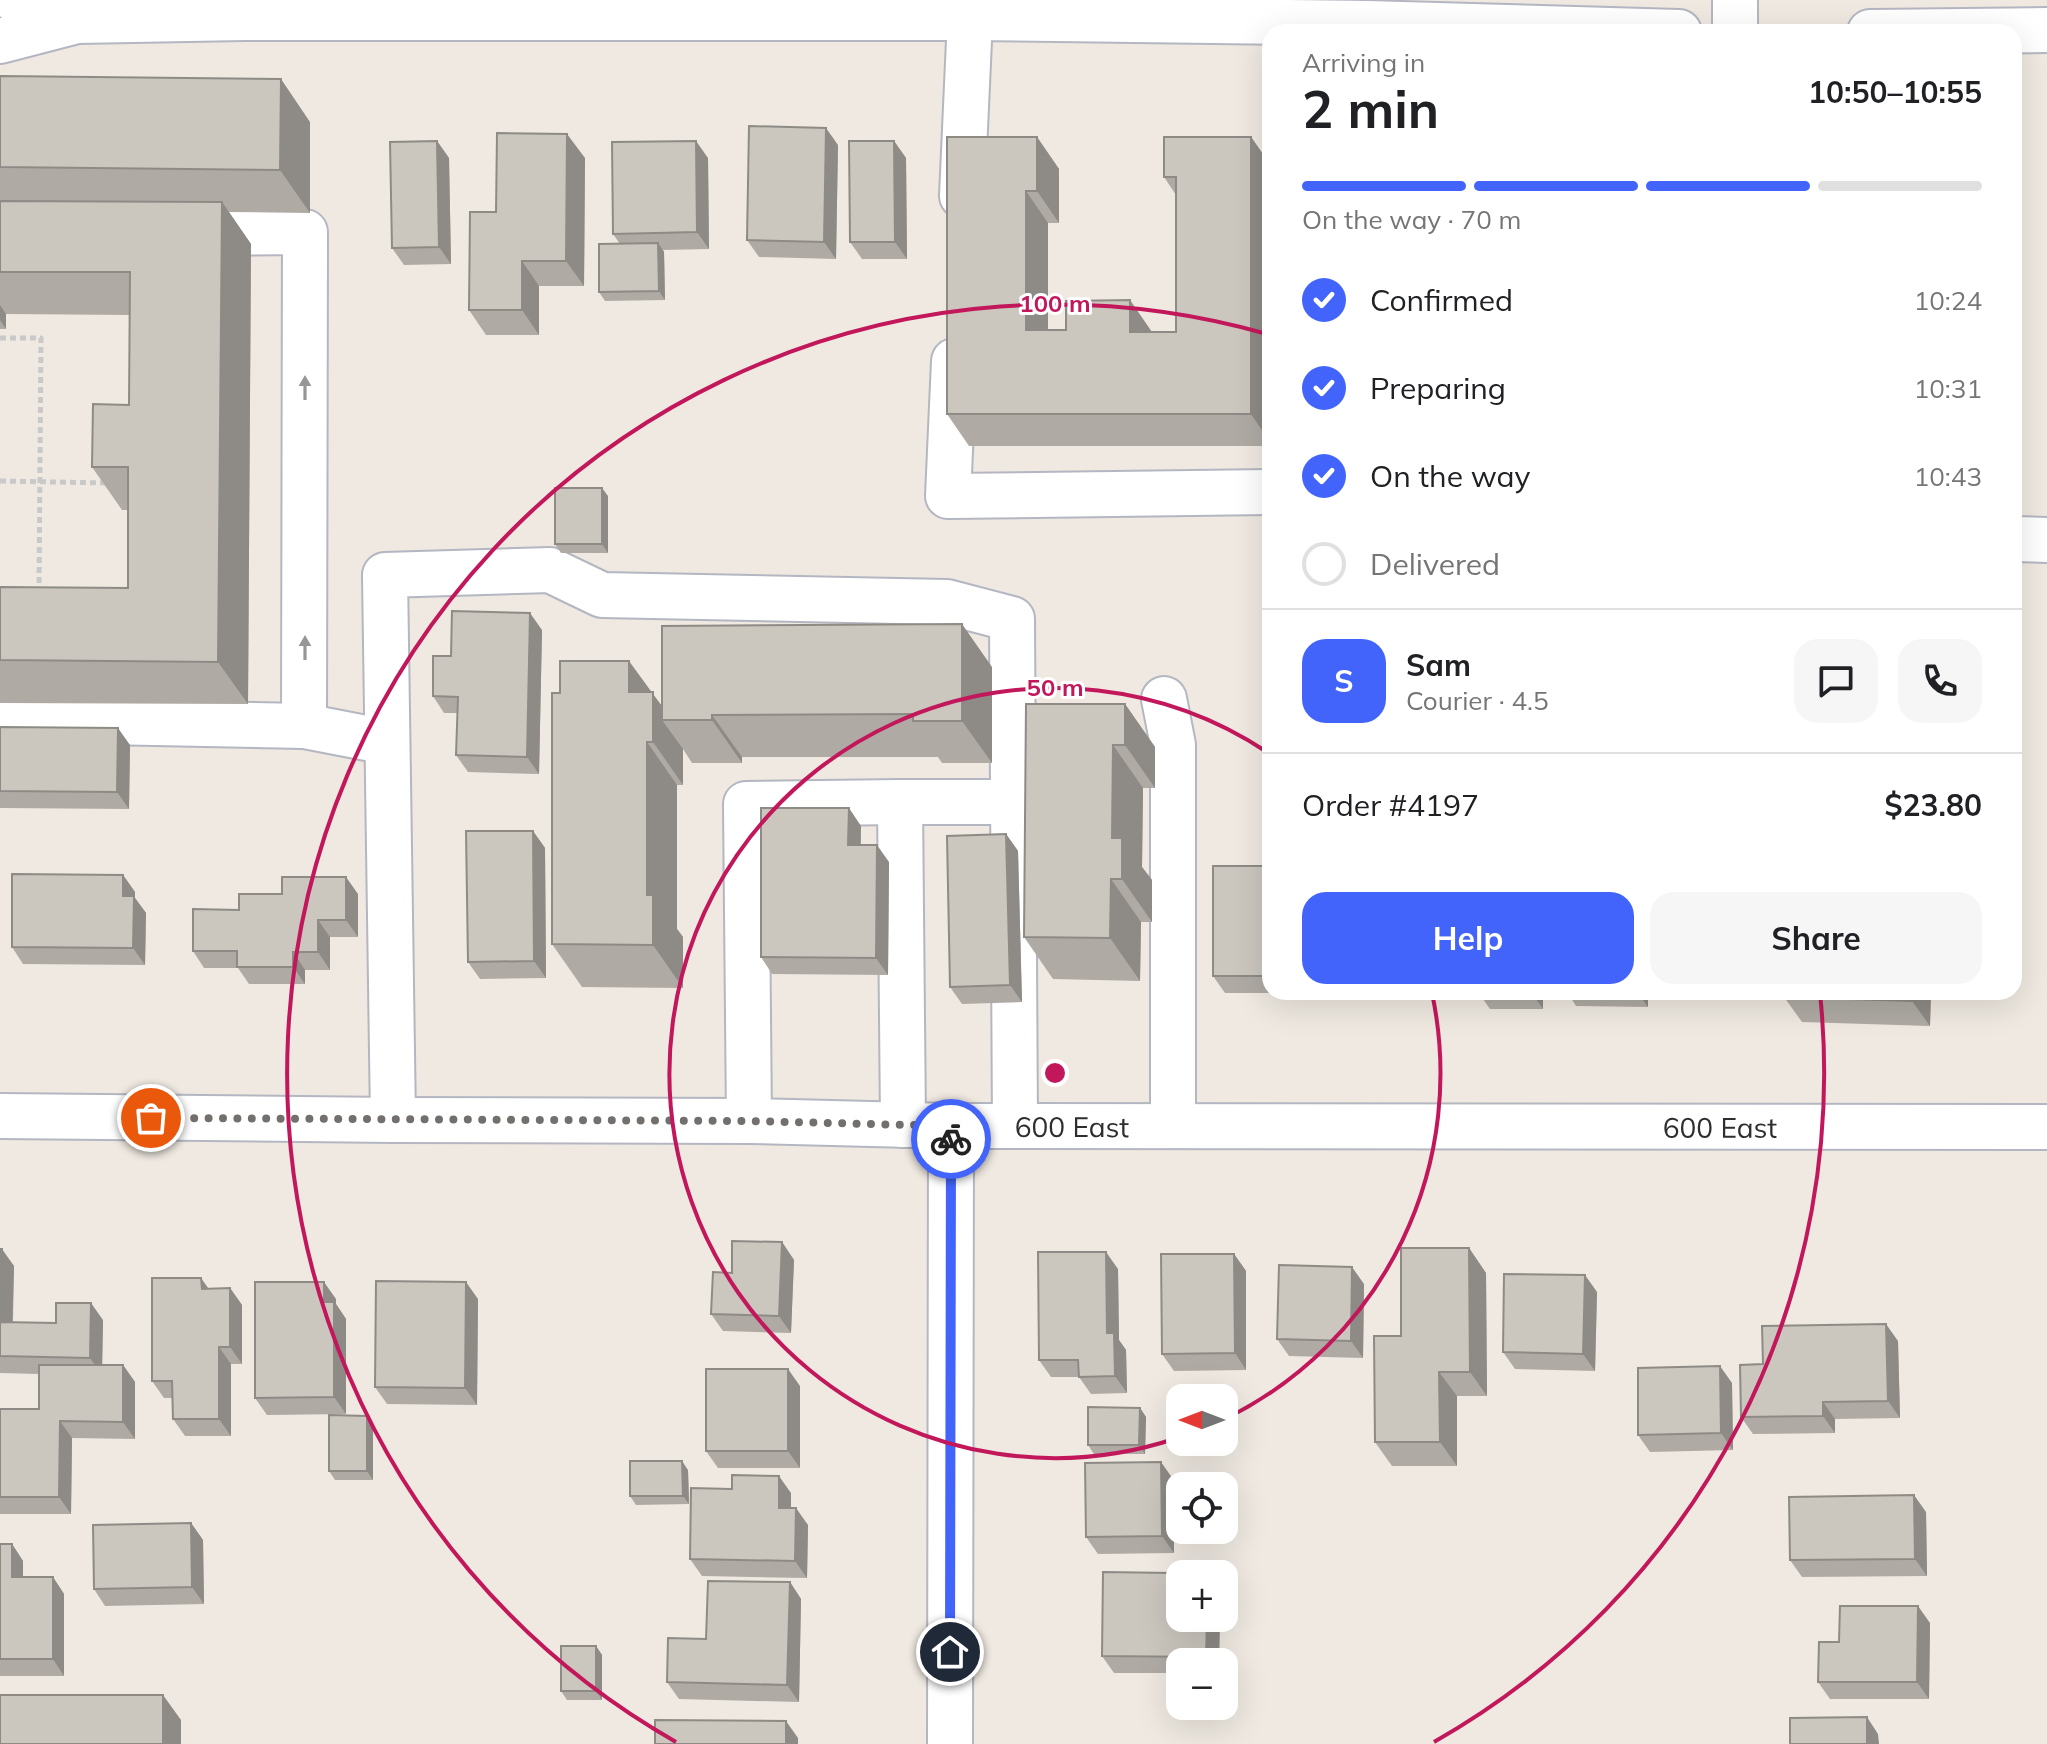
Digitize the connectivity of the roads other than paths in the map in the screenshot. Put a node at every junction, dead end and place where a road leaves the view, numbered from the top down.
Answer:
1 (15, 0) edge
2 (1735, 0) edge
3 (244, 9) edge
4 (608, 9) edge
5 (985, 12) edge
6 (1367, 12) edge
7 (77, 21) junction
8 (1312, 24) edge
9 (1554, 24) edge
10 (1735, 24) edge
11 (1262, 25) edge
12 (2022, 30) edge
13 (2047, 30) edge
14 (0, 41) edge
15 (960, 229) edge
16 (137, 233) edge
17 (956, 323) edge
18 (1262, 492) edge
19 (2022, 539) edge
20 (2047, 540) edge
21 (1164, 699) dead end
22 (0, 720) edge
23 (304, 726) junction
24 (387, 742) junction
25 (900, 802) junction
26 (1012, 802) junction
27 (0, 1116) edge
28 (393, 1120) junction
29 (749, 1121) junction
30 (903, 1125) junction
31 (951, 1126) junction
32 (1015, 1126) junction
33 (1173, 1126) junction
34 (2047, 1127) edge
35 (950, 1744) edge

1 - 7 street
2 - 10 street
3 - 4 street
3 - 7 street
4 - 5 street
5 - 11 street
5 - 15 street
6 - 8 street
6 - 9 street
7 - 14 street
12 - 13 street
23 -> 16 street
17 - 18 street
19 - 20 street
21 - 33 street
22 - 23 street
23 - 24 street
24 - 26 street
24 - 28 street
25 - 26 street
25 - 29 street
25 - 30 street
26 - 32 street
27 - 28 street, 600 East
28 - 29 street, 600 East
29 - 30 street, 600 East
30 - 31 street, 600 East
31 - 32 street, 600 East
31 - 35 street
32 - 33 street, 600 East
33 - 34 street, 600 East

